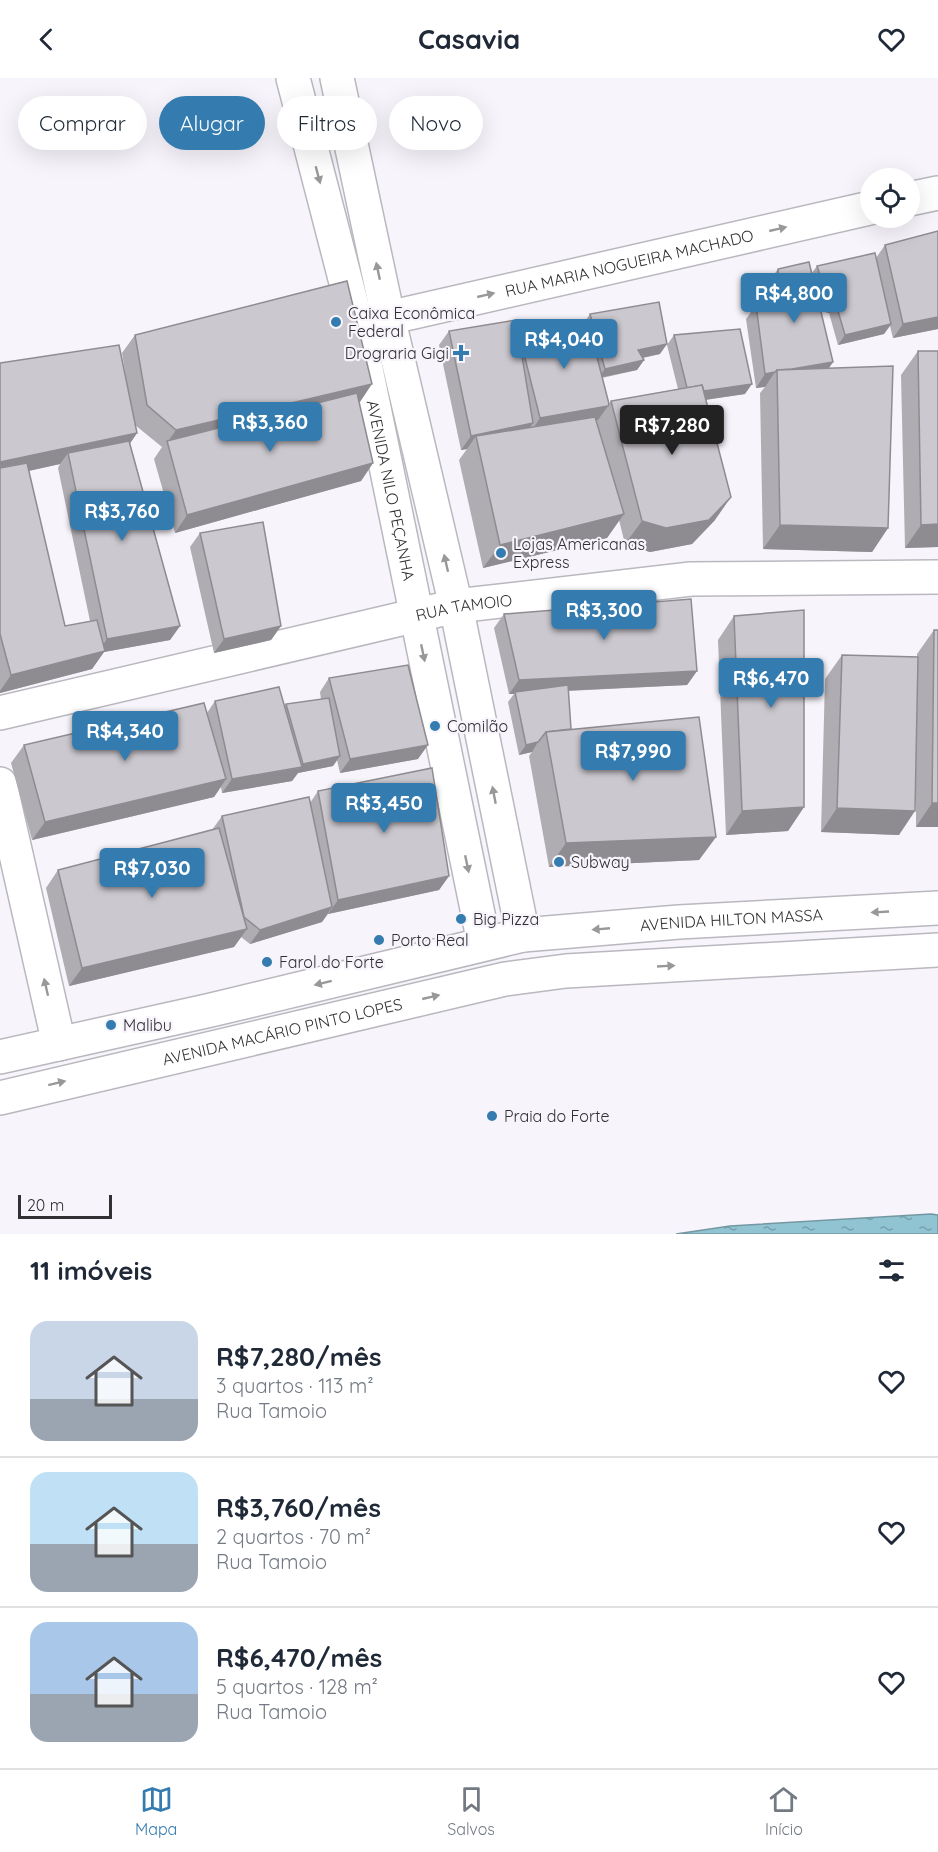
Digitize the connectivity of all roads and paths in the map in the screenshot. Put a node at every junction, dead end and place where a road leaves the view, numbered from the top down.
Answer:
1 (327, 78) edge
2 (337, 78) edge
3 (294, 83) edge
4 (938, 193) edge
5 (920, 197) edge
6 (860, 210) edge
7 (388, 317) junction
8 (357, 326) junction
9 (938, 577) edge
10 (456, 606) junction
11 (415, 614) junction
12 (0, 713) edge
13 (0, 784) edge
14 (938, 908) edge
15 (523, 935) junction
16 (484, 943) junction
17 (938, 950) edge
18 (59, 1044) junction
19 (0, 1057) edge
20 (0, 1098) edge

1 - 3 street
7 -> 2 street
3 -> 8 street, AVENIDA NILO PEÇANHA
4 - 5 street
7 -> 6 street, RUA MARIA NOGUEIRA MACHADO
7 - 8 street, RUA MARIA NOGUEIRA MACHADO
10 -> 7 street
8 - 11 street, AVENIDA NILO PEÇANHA
9 - 10 street, RUA TAMOIO
10 - 11 street, RUA TAMOIO
15 -> 10 street
11 - 12 street, RUA TAMOIO
11 -> 16 street, AVENIDA NILO PEÇANHA
18 -> 13 street
14 -> 15 street, AVENIDA HILTON MASSA
15 - 16 street
16 -> 18 street
20 -> 17 street, AVENIDA MACÁRIO PINTO LOPES
18 - 19 street

